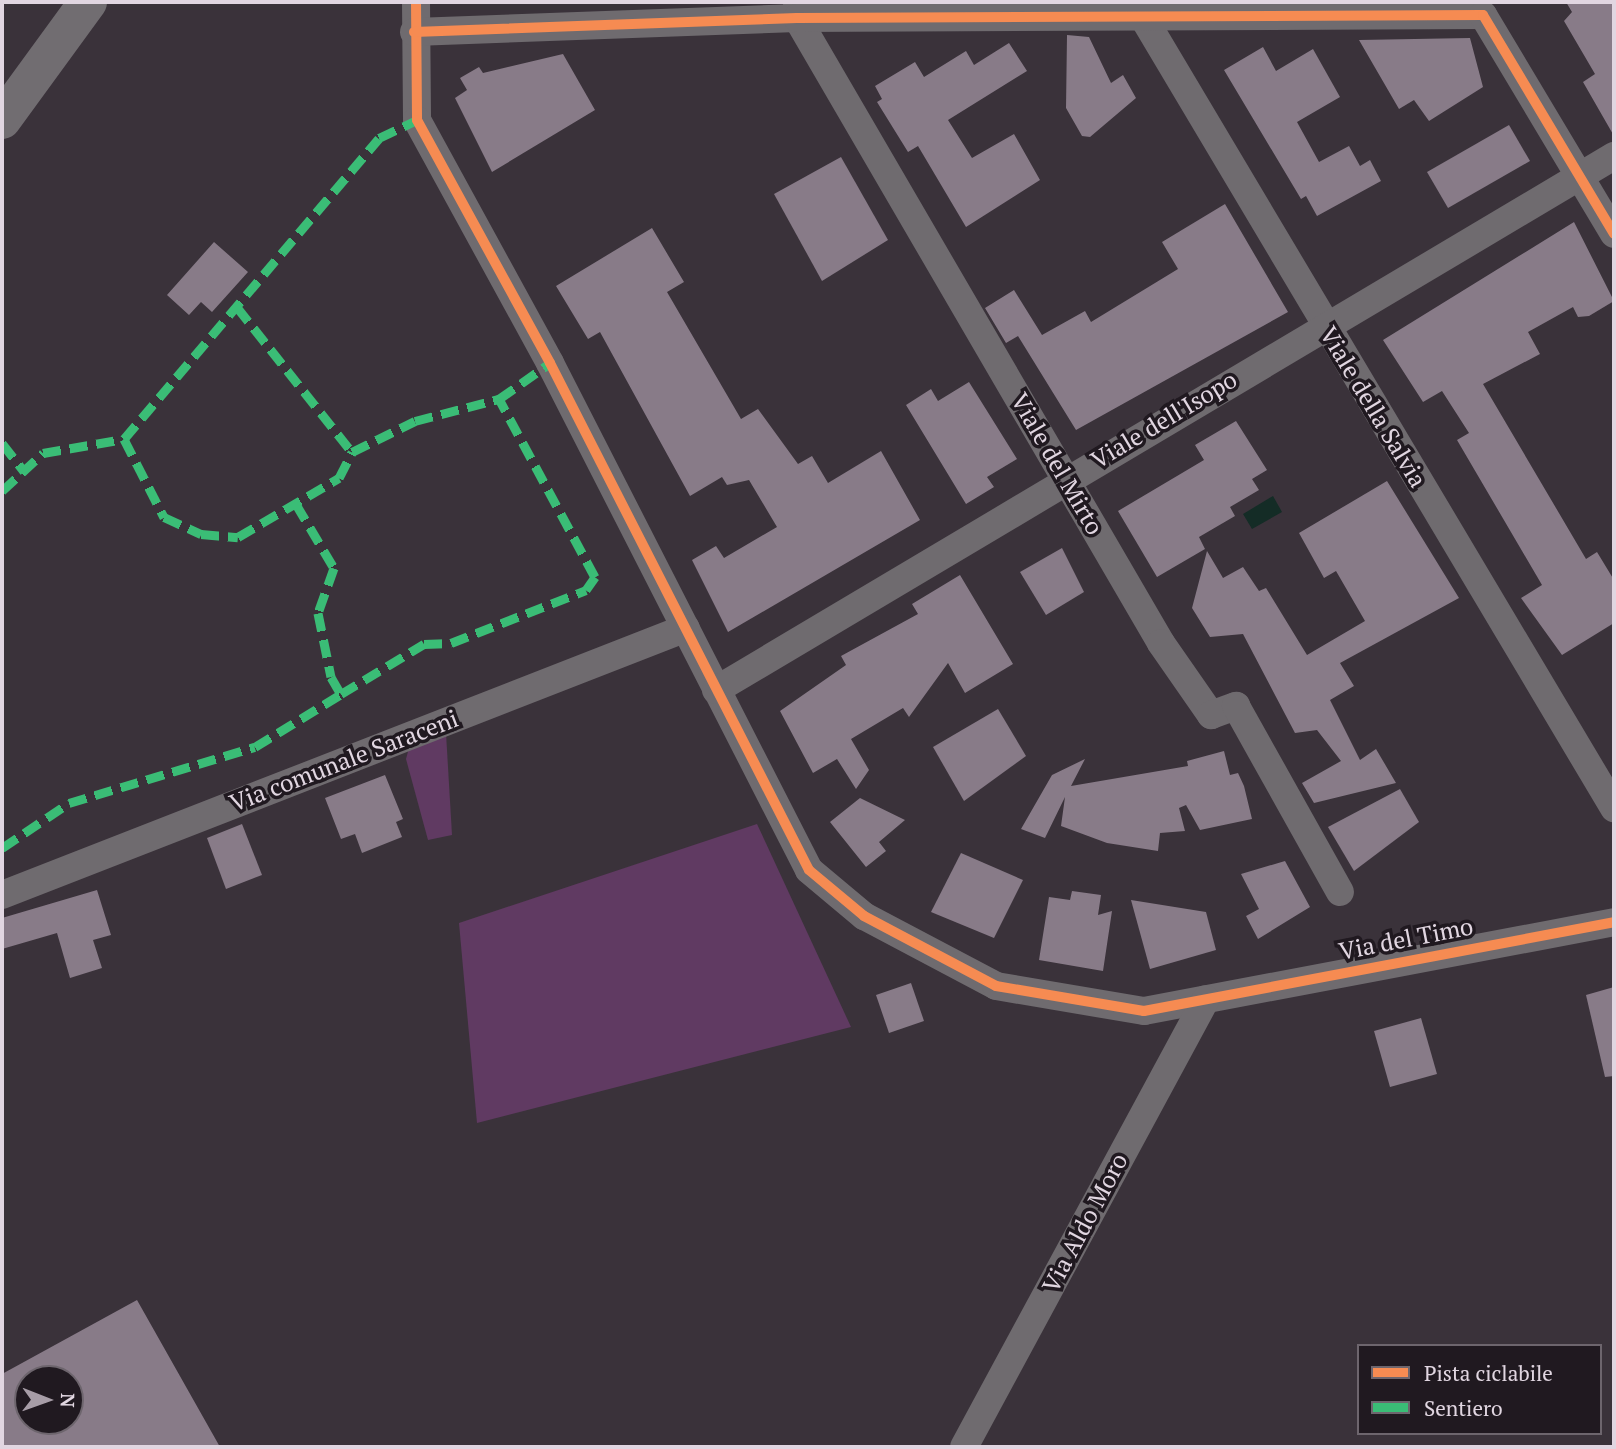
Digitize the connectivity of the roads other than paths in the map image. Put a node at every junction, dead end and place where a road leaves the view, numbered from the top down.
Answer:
1 (88, 2) edge
2 (416, 2) edge
3 (1143, 9) edge
4 (797, 10) edge
5 (414, 32) junction
6 (2, 120) edge
7 (1614, 156) edge
8 (1578, 172) junction
9 (1614, 234) edge
10 (1323, 323) junction
11 (1066, 479) junction
12 (686, 628) junction
13 (716, 690) junction
14 (1614, 808) edge
15 (1340, 891) dead end
16 (2, 895) edge
17 (1614, 922) edge
18 (1206, 999) junction
19 (964, 1447) edge

1 - 6 main road
2 - 5 street
3 - 4 street
3 - 8 street
3 - 10 street, Viale della Salvia
4 - 5 street
4 - 11 street, Viale del Mirto
5 - 12 street
7 - 8 street, Viale dell'Isopo
8 - 9 street
8 - 10 street, Viale dell'Isopo
10 - 11 street, Viale dell'Isopo
10 - 14 street, Viale della Salvia
11 - 13 street, Viale dell'Isopo
11 - 15 street, Viale del Mirto
12 - 13 street
12 - 16 street, Via comunale Saraceni
13 - 18 street, Via del Timo
17 - 18 street, Via del Timo
18 - 19 street, Via Aldo Moro

